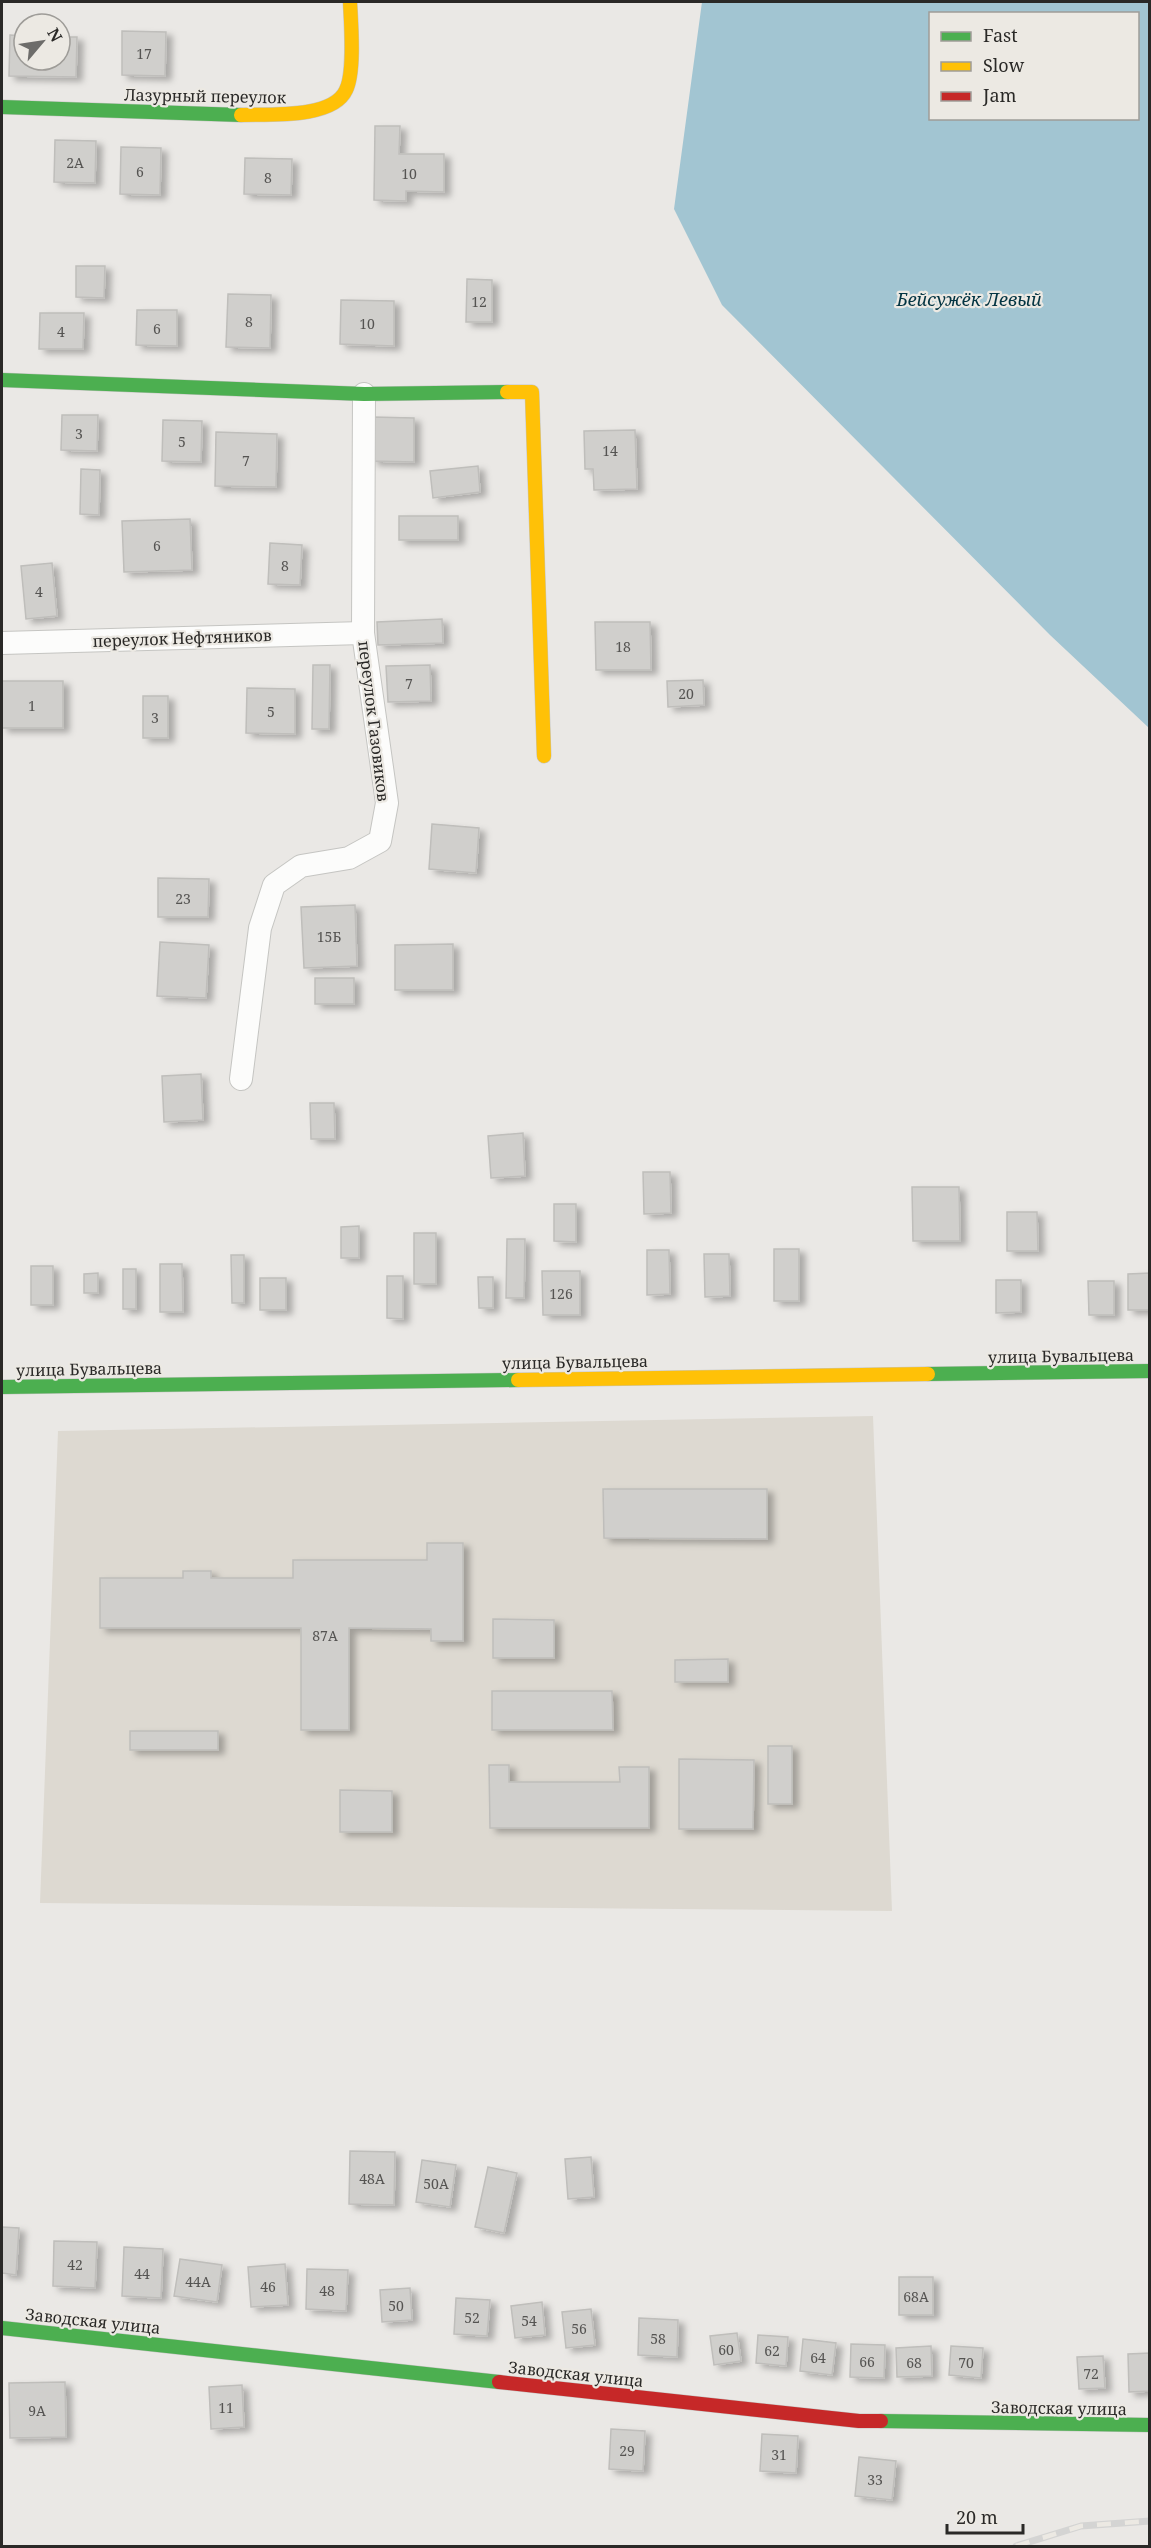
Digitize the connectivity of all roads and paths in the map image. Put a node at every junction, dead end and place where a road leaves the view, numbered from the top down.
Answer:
1 (350, 2) edge
2 (2, 107) edge
3 (2, 380) edge
4 (364, 394) junction
5 (363, 633) junction
6 (2, 643) edge
7 (544, 756) dead end
8 (241, 1079) dead end
9 (1149, 1371) edge
10 (2, 1387) edge
11 (2, 2328) edge
12 (1149, 2425) edge

1 - 2 street, Лазурный переулок
3 - 4 street
4 - 5 street, переулок Газовиков
4 - 7 street
5 - 6 street, переулок Нефтяников
5 - 8 street, переулок Газовиков
9 - 10 street, улица Бувальцева
11 - 12 street, Заводская улица

